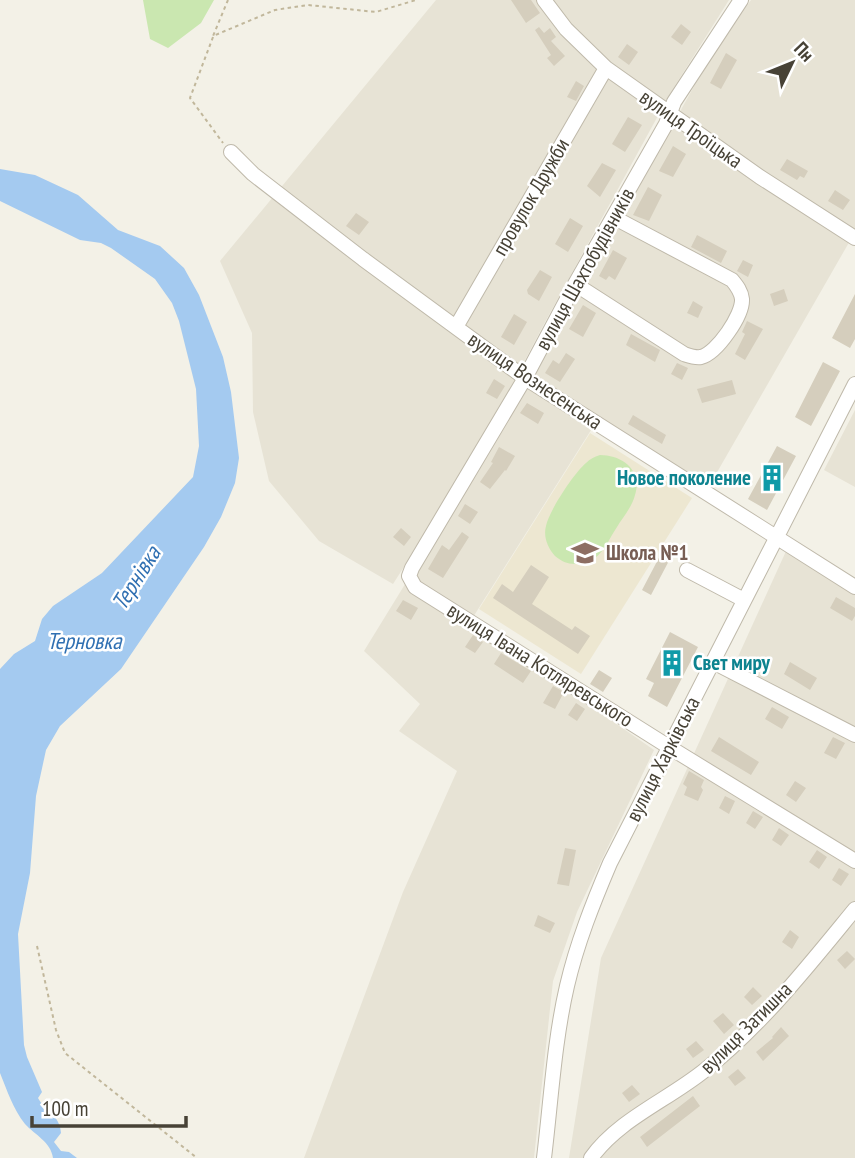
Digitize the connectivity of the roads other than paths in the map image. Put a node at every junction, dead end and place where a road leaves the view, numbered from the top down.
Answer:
1 (544, 0) edge
2 (741, 0) edge
3 (606, 68) junction
4 (670, 114) junction
5 (231, 152) road end
6 (613, 217) junction
7 (855, 238) edge
8 (575, 284) junction
9 (456, 327) junction
10 (526, 378) junction
11 (855, 384) edge
12 (777, 537) junction
13 (687, 570) dead end
14 (410, 576) joint
15 (855, 587) edge
16 (744, 600) junction
17 (713, 662) junction
18 (855, 735) edge
19 (669, 747) junction
20 (855, 861) edge
21 (855, 909) edge
22 (544, 1158) edge
23 (591, 1158) edge

1 - 3 street, вулиця Троїцька
2 - 4 street, вулиця Шахтобудівників
3 - 4 street, вулиця Троїцька
3 - 9 street, провулок Дружби
4 - 6 street, вулиця Шахтобудівників
4 - 7 street, вулиця Троїцька
5 - 9 street, вулиця Вознесенська
6 - 8 street, вулиця Шахтобудівників
6 - 8 street
8 - 10 street, вулиця Шахтобудівників
9 - 10 street, вулиця Вознесенська
10 - 12 street, вулиця Вознесенська
10 - 14 street, вулиця Шахтобудівників
11 - 12 street, вулиця Харківська
12 - 15 street, вулиця Вознесенська
12 - 16 street, вулиця Харківська
13 - 16 street
14 - 19 street, вулиця Івана Котляревського
16 - 17 street, вулиця Харківська
17 - 18 street
17 - 19 street, вулиця Харківська
19 - 20 street, вулиця Івана Котляревського
19 - 22 street, вулиця Харківська
21 - 23 street, вулиця Затишна

